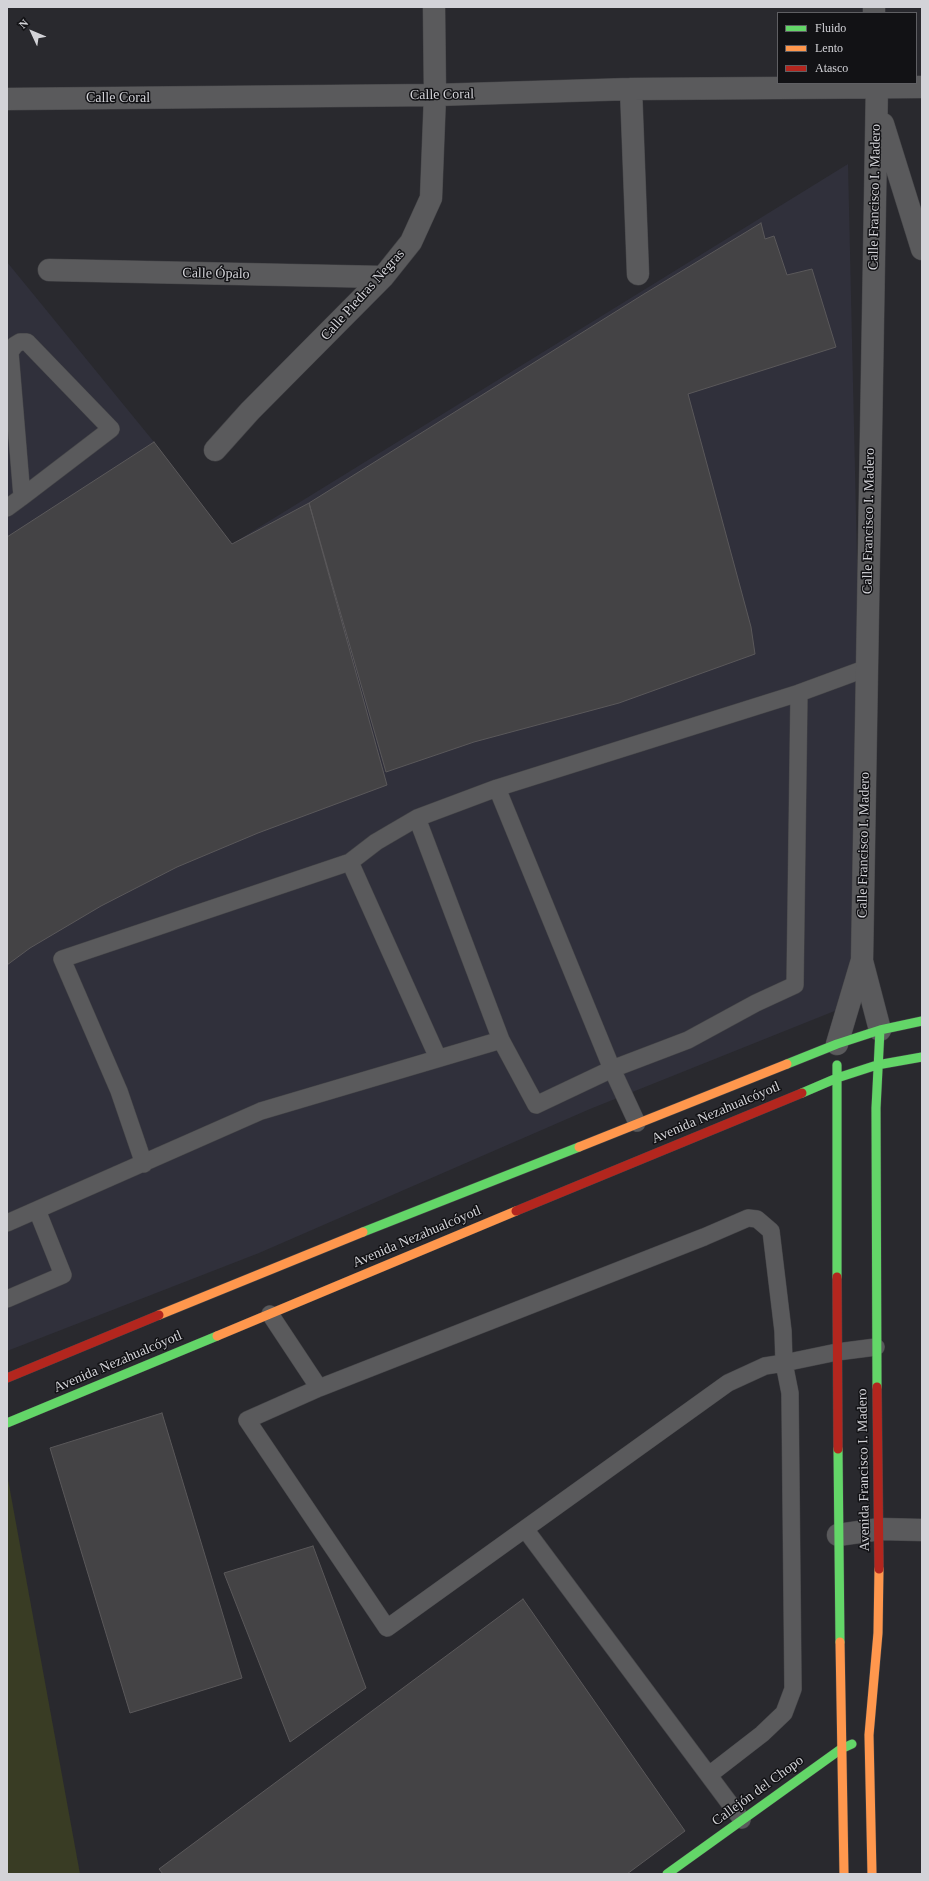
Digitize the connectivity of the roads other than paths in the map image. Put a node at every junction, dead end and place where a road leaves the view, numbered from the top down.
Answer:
1 (434, 7) edge
2 (922, 87) edge
3 (631, 89) junction
4 (877, 93) edge
5 (435, 95) junction
6 (7, 99) edge
7 (922, 249) edge
8 (49, 270) dead end
9 (638, 274) dead end
10 (383, 277) junction
11 (215, 450) dead end
12 (22, 497) junction
13 (7, 508) edge
14 (867, 668) junction
15 (799, 693) junction
16 (497, 788) junction
17 (417, 818) junction
18 (350, 862) junction
19 (862, 960) junction
20 (922, 1021) edge
21 (880, 1030) junction
22 (500, 1040) junction
23 (837, 1044) junction
24 (922, 1057) edge
25 (438, 1058) junction
26 (877, 1065) junction
27 (612, 1069) junction
28 (837, 1078) junction
29 (637, 1122) junction
30 (144, 1164) junction
31 (37, 1210) junction
32 (7, 1223) edge
33 (7, 1299) edge
34 (270, 1314) junction
35 (876, 1347) junction
36 (837, 1352) junction
37 (784, 1363) junction
38 (7, 1378) edge
39 (319, 1388) junction
40 (7, 1423) edge
41 (525, 1529) junction
42 (880, 1529) junction
43 (922, 1530) edge
44 (838, 1535) junction
45 (869, 1735) junction
46 (841, 1749) junction
47 (709, 1775) junction
48 (742, 1820) junction
49 (667, 1874) edge
50 (844, 1874) edge
51 (872, 1874) edge

1 - 5 street, Calle Piedras Negras
2 - 4 street, Calle Coral
3 - 4 street, Calle Coral
3 - 5 street, Calle Coral
3 - 9 street
4 - 7 street
4 - 14 street, Calle Francisco I. Madero
5 - 6 street, Calle Coral
5 - 10 street, Calle Piedras Negras
8 - 10 street, Calle Ópalo
10 - 11 street, Calle Piedras Negras
12 - 12 lane
12 - 13 lane
14 - 15 lane
14 - 19 street, Calle Francisco I. Madero
15 - 16 lane
15 - 27 lane
16 - 17 lane
16 - 27 lane
17 - 18 lane
17 - 22 lane
18 - 25 lane
18 - 30 lane
19 - 21 street, Calle Francisco I. Madero
19 - 23 street, Calle Francisco I. Madero
20 - 21 main road, Avenida Nezahualcóyotl
21 - 23 main road, Avenida Nezahualcóyotl
21 - 26 main road
22 - 25 lane
22 - 27 lane
23 - 28 main road
23 - 29 main road, Avenida Nezahualcóyotl
24 - 26 main road, Avenida Nezahualcóyotl
25 - 30 lane
26 - 28 main road, Avenida Nezahualcóyotl
26 - 35 main road, Avenida Francisco I. Madero
27 - 29 lane
28 - 34 main road, Avenida Nezahualcóyotl
28 - 36 main road, Avenida Francisco I. Madero
29 - 38 main road, Avenida Nezahualcóyotl
30 - 31 lane
31 - 32 lane
31 - 33 lane
34 - 39 lane
34 - 40 main road, Avenida Nezahualcóyotl
35 - 36 lane
35 - 42 main road, Avenida Francisco I. Madero
36 - 37 lane
36 - 44 main road, Avenida Francisco I. Madero
37 - 39 lane
37 - 41 lane
37 - 47 lane
39 - 41 lane
41 - 47 lane
42 - 43 street
42 - 44 street
42 - 45 main road, Avenida Francisco I. Madero
44 - 46 main road, Avenida Francisco I. Madero
45 - 46 main road, Callejón del Chopo
45 - 51 main road, Avenida Francisco I. Madero
46 - 48 main road, Callejón del Chopo
46 - 50 main road, Avenida Francisco I. Madero
47 - 48 lane
48 - 49 main road, Callejón del Chopo

